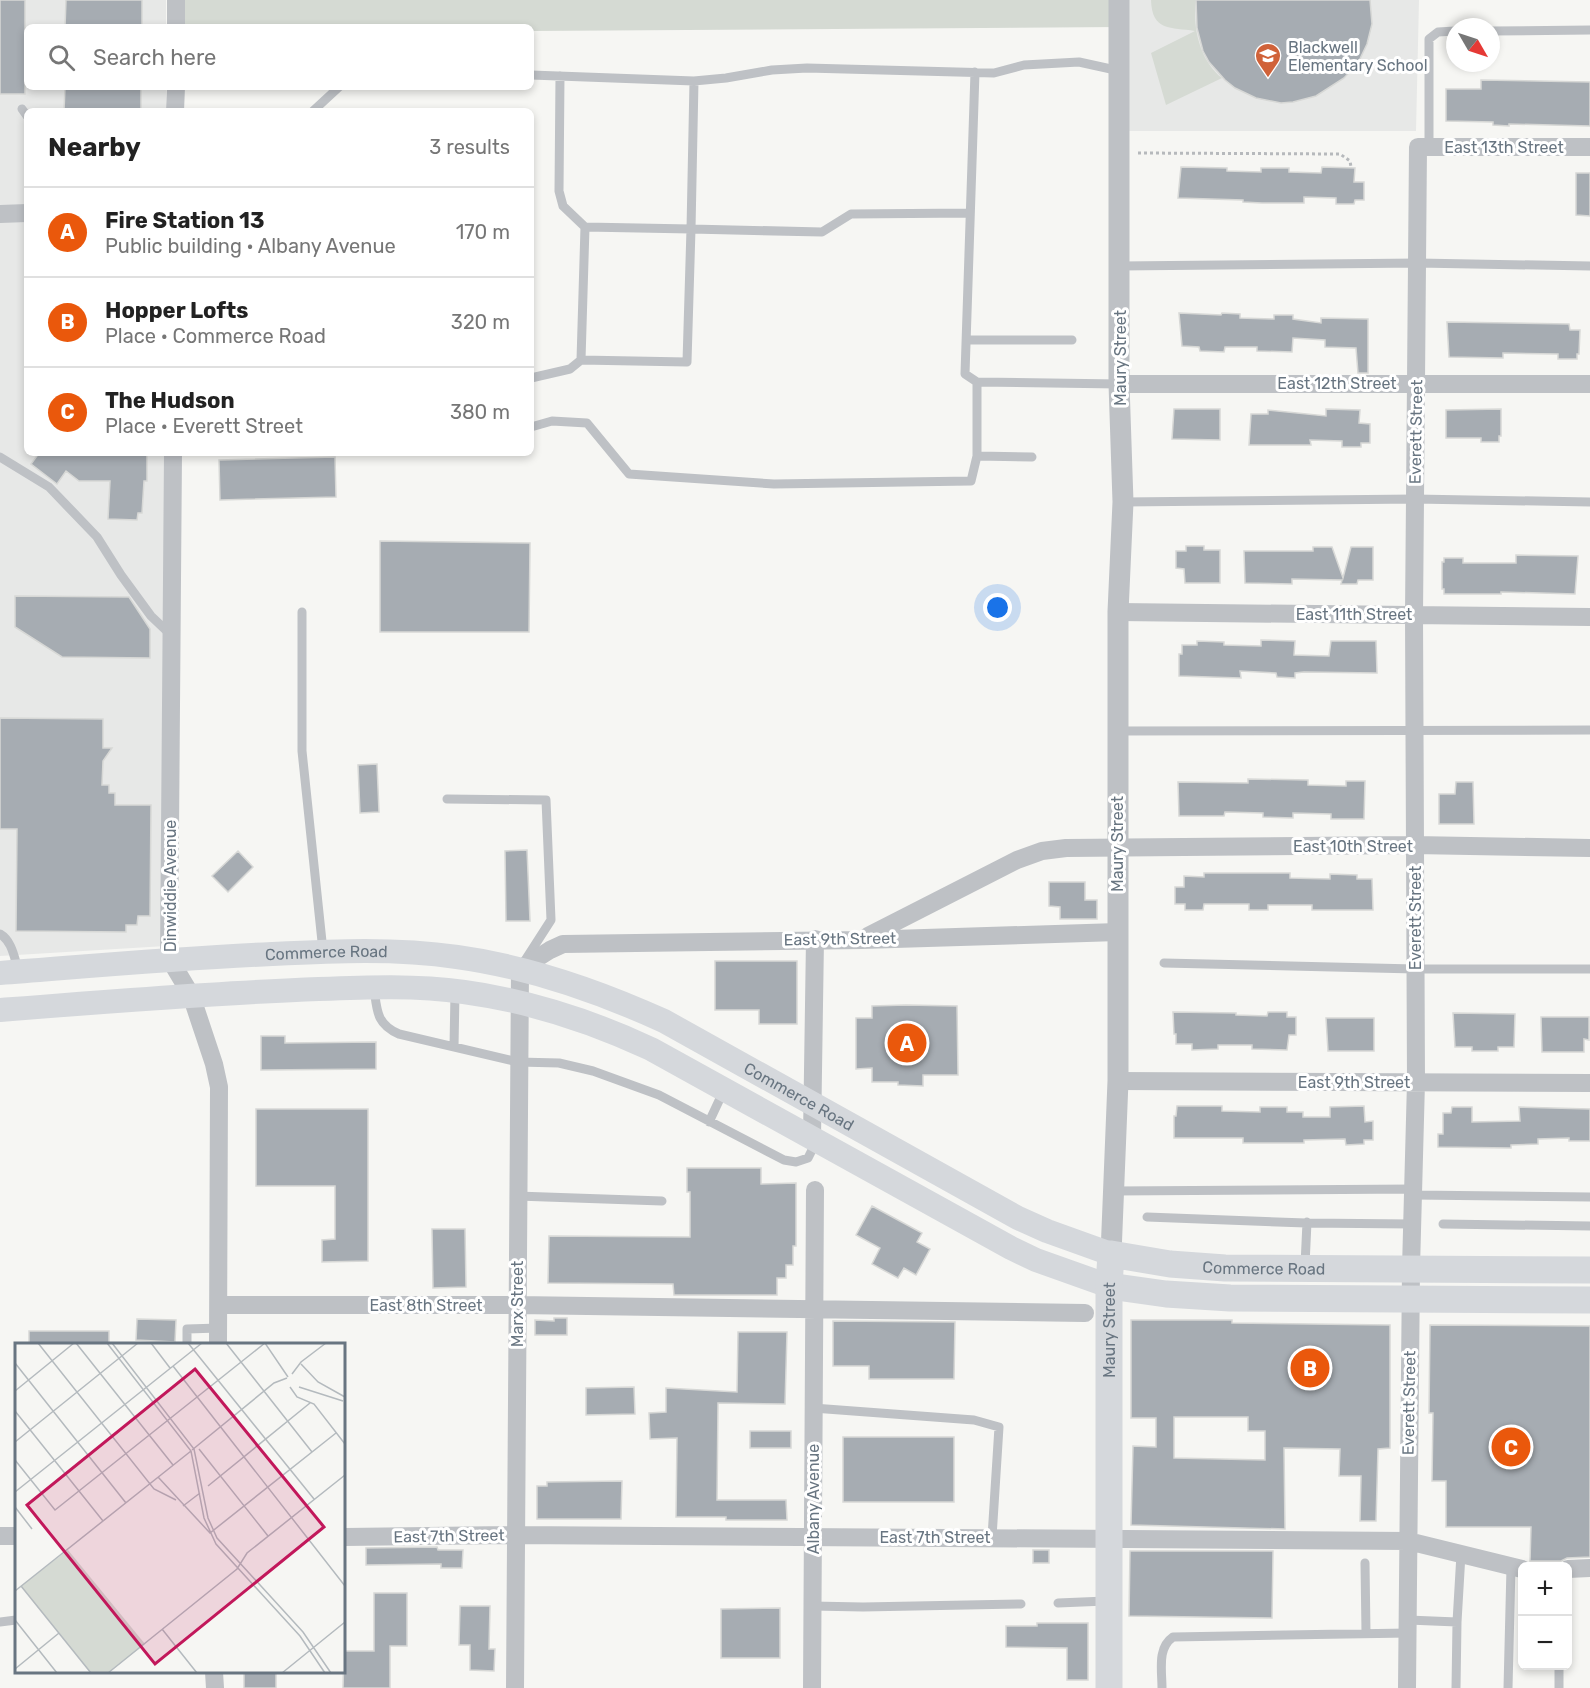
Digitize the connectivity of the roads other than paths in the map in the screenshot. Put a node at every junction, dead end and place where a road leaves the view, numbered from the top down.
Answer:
1 (176, 0) edge
2 (1119, 0) edge
3 (176, 24) edge
4 (1590, 30) edge
5 (1500, 31) edge
6 (1446, 32) edge
7 (1120, 71) junction
8 (975, 72) junction
9 (534, 75) edge
10 (560, 76) junction
11 (694, 81) junction
12 (176, 90) edge
13 (336, 90) edge
14 (175, 108) edge
15 (316, 108) edge
16 (1424, 147) junction
17 (1590, 147) edge
18 (24, 213) edge
19 (970, 213) junction
20 (0, 214) edge
21 (585, 227) junction
22 (691, 230) junction
23 (1418, 263) junction
24 (1120, 266) junction
25 (1590, 266) edge
26 (966, 340) junction
27 (1072, 340) dead end
28 (581, 360) junction
29 (534, 377) edge
30 (977, 382) junction
31 (1417, 383) junction
32 (1119, 384) junction
33 (1590, 384) edge
34 (534, 426) edge
35 (173, 456) edge
36 (977, 456) junction
37 (0, 457) edge
38 (1032, 457) dead end
39 (1415, 499) junction
40 (1123, 502) junction
41 (1590, 502) edge
42 (302, 612) dead end
43 (1118, 612) junction
44 (1414, 615) junction
45 (1590, 617) edge
46 (171, 635) junction
47 (1590, 730) edge
48 (1117, 731) junction
49 (1414, 731) junction
50 (447, 799) dead end
51 (1414, 845) junction
52 (1117, 848) junction
53 (1590, 848) edge
54 (1118, 932) junction
55 (0, 934) edge
56 (815, 939) junction
57 (862, 940) junction
58 (323, 951) junction
59 (169, 958) junction
60 (1164, 963) dead end
61 (520, 969) junction
62 (1415, 969) junction
63 (1590, 969) edge
64 (9, 972) edge
65 (374, 988) junction
66 (455, 991) junction
67 (191, 995) junction
68 (519, 1001) junction
69 (0, 1010) edge
70 (454, 1047) junction
71 (518, 1062) junction
72 (1118, 1081) junction
73 (1416, 1082) junction
74 (1590, 1083) edge
75 (725, 1088) junction
76 (814, 1104) junction
77 (709, 1122) junction
78 (815, 1139) junction
79 (885, 1161) junction
80 (814, 1190) dead end
81 (1114, 1191) junction
82 (1413, 1192) junction
83 (518, 1196) junction
84 (1590, 1197) edge
85 (662, 1201) dead end
86 (1148, 1217) dead end
87 (1307, 1222) junction
88 (1412, 1224) junction
89 (1443, 1224) dead end
90 (1590, 1226) edge
91 (1111, 1254) junction
92 (1305, 1268) junction
93 (1411, 1268) junction
94 (1590, 1270) edge
95 (1109, 1286) junction
96 (1410, 1300) junction
97 (1590, 1300) edge
98 (219, 1305) junction
99 (517, 1305) junction
100 (814, 1310) junction
101 (1085, 1313) dead end
102 (218, 1336) edge
103 (187, 1343) edge
104 (813, 1408) junction
105 (515, 1535) junction
106 (813, 1536) junction
107 (345, 1537) edge
108 (992, 1537) junction
109 (1110, 1538) junction
110 (1408, 1541) junction
111 (1461, 1554) junction
112 (1365, 1563) dead end
113 (1517, 1568) edge
114 (1590, 1568) edge
115 (1572, 1569) edge
116 (1110, 1601) junction
117 (1058, 1603) dead end
118 (1021, 1604) dead end
119 (812, 1606) junction
120 (15, 1620) edge
121 (0, 1622) edge
122 (1457, 1622) junction
123 (1408, 1626) junction
124 (1366, 1633) junction
125 (1559, 1670) edge
126 (214, 1673) edge
127 (215, 1688) edge
128 (514, 1688) edge
129 (812, 1688) edge
130 (1109, 1688) edge
131 (1162, 1688) edge
132 (1407, 1688) edge
133 (1456, 1688) edge
134 (1508, 1688) edge
135 (1559, 1688) edge

1 - 3 street
2 - 7 street, Maury Street
4 - 5 lane
6 - 16 lane
7 - 8 lane
7 - 24 street, Maury Street
8 - 11 lane
8 - 19 lane
9 - 10 lane
10 - 11 lane
10 - 21 lane
11 - 22 lane
12 - 14 street
13 - 15 lane
16 - 17 street, East 13th Street
16 - 23 street, Everett Street
18 - 20 street
19 - 22 lane
19 - 26 lane
21 - 22 lane
21 - 28 lane
22 - 28 lane
23 - 24 lane
23 - 25 lane
23 - 31 street, Everett Street
24 - 32 street, Maury Street
26 - 27 lane
26 - 30 lane
28 - 29 lane
30 - 32 lane
30 - 36 lane
31 - 32 street, East 12th Street
31 - 33 street, East 12th Street
31 - 39 street, Everett Street
32 - 40 street, Maury Street
34 - 36 lane
35 - 46 street, Dinwiddie Avenue
36 - 38 lane
37 - 46 lane
39 - 40 lane
39 - 41 lane
39 - 44 street, Everett Street
40 - 43 street, Maury Street
42 - 58 lane
43 - 44 street, East 11th Street
43 - 48 street, Maury Street
44 - 45 street, East 11th Street
44 - 49 street, Everett Street
46 - 59 street, Dinwiddie Avenue
47 - 49 lane
48 - 49 lane
48 - 52 street, Maury Street
49 - 51 street, Everett Street
50 - 61 lane
51 - 52 street, East 10th Street
51 - 53 street, East 10th Street
51 - 62 street, Everett Street
52 - 54 street, Maury Street
52 - 57 street, East 10th Street
54 - 57 street, East 9th Street
54 - 72 street, Maury Street
55 - 64 lane
56 - 57 street, East 9th Street
56 - 61 street, East 9th Street
56 - 76 street
58 - 59 main road, Commerce Road
58 - 61 main road, Commerce Road
59 - 64 main road, Commerce Road
59 - 67 street, Dinwiddie Avenue
60 - 62 lane
61 - 68 street, Marx Street
61 - 76 main road, Commerce Road
62 - 63 lane
62 - 73 street, Everett Street
65 - 66 main road, Commerce Road
65 - 67 main road, Commerce Road
65 - 70 lane
66 - 68 main road, Commerce Road
66 - 70 lane
67 - 69 main road, Commerce Road
67 - 98 street, Dinwiddie Avenue
68 - 71 street, Marx Street
68 - 75 main road, Commerce Road
70 - 71 lane
71 - 77 lane
71 - 83 street, Marx Street
72 - 73 street, East 9th Street
72 - 81 street, Maury Street
73 - 74 street, East 9th Street
73 - 82 street, Everett Street
75 - 77 lane
75 - 78 main road, Commerce Road
76 - 78 street
76 - 79 main road, Commerce Road
77 - 78 lane
78 - 79 main road, Commerce Road
79 - 91 main road, Commerce Road
79 - 95 main road, Commerce Road
80 - 100 street, Albany Avenue
81 - 82 lane
81 - 91 street, Maury Street
82 - 84 lane
82 - 88 street, Everett Street
83 - 85 lane
83 - 99 street, Marx Street
86 - 87 lane
87 - 88 lane
87 - 92 lane
88 - 93 street, Everett Street
89 - 90 lane
91 - 92 main road, Commerce Road
91 - 95 main road, Maury Street
92 - 93 main road, Commerce Road
93 - 94 main road, Commerce Road
93 - 96 street, Everett Street
95 - 96 main road, Commerce Road
95 - 109 main road, Maury Street
96 - 97 main road, Commerce Road
96 - 110 street, Everett Street
98 - 99 street, East 8th Street
98 - 102 street, Dinwiddie Avenue
99 - 100 street, East 8th Street
99 - 105 street, Marx Street
100 - 101 street
100 - 104 street, Albany Avenue
102 - 103 lane
104 - 106 street, Albany Avenue
104 - 108 lane
105 - 106 street, East 7th Street
105 - 107 street, East 7th Street
105 - 128 street, Marx Street
106 - 108 street, East 7th Street
106 - 119 street, Albany Avenue
108 - 109 street, East 7th Street
109 - 110 street, East 7th Street
109 - 116 main road, Maury Street
110 - 111 street, East 7th Street
110 - 123 street, Everett Street
111 - 113 street, East 7th Street
111 - 122 lane
112 - 124 lane
113 - 134 lane
114 - 115 street
116 - 117 lane
116 - 130 main road, Maury Street
118 - 119 lane
119 - 129 street, Albany Avenue
120 - 121 lane
122 - 123 lane
122 - 133 lane
123 - 124 lane
123 - 132 street, Everett Street
124 - 131 lane
125 - 135 lane
126 - 127 street

